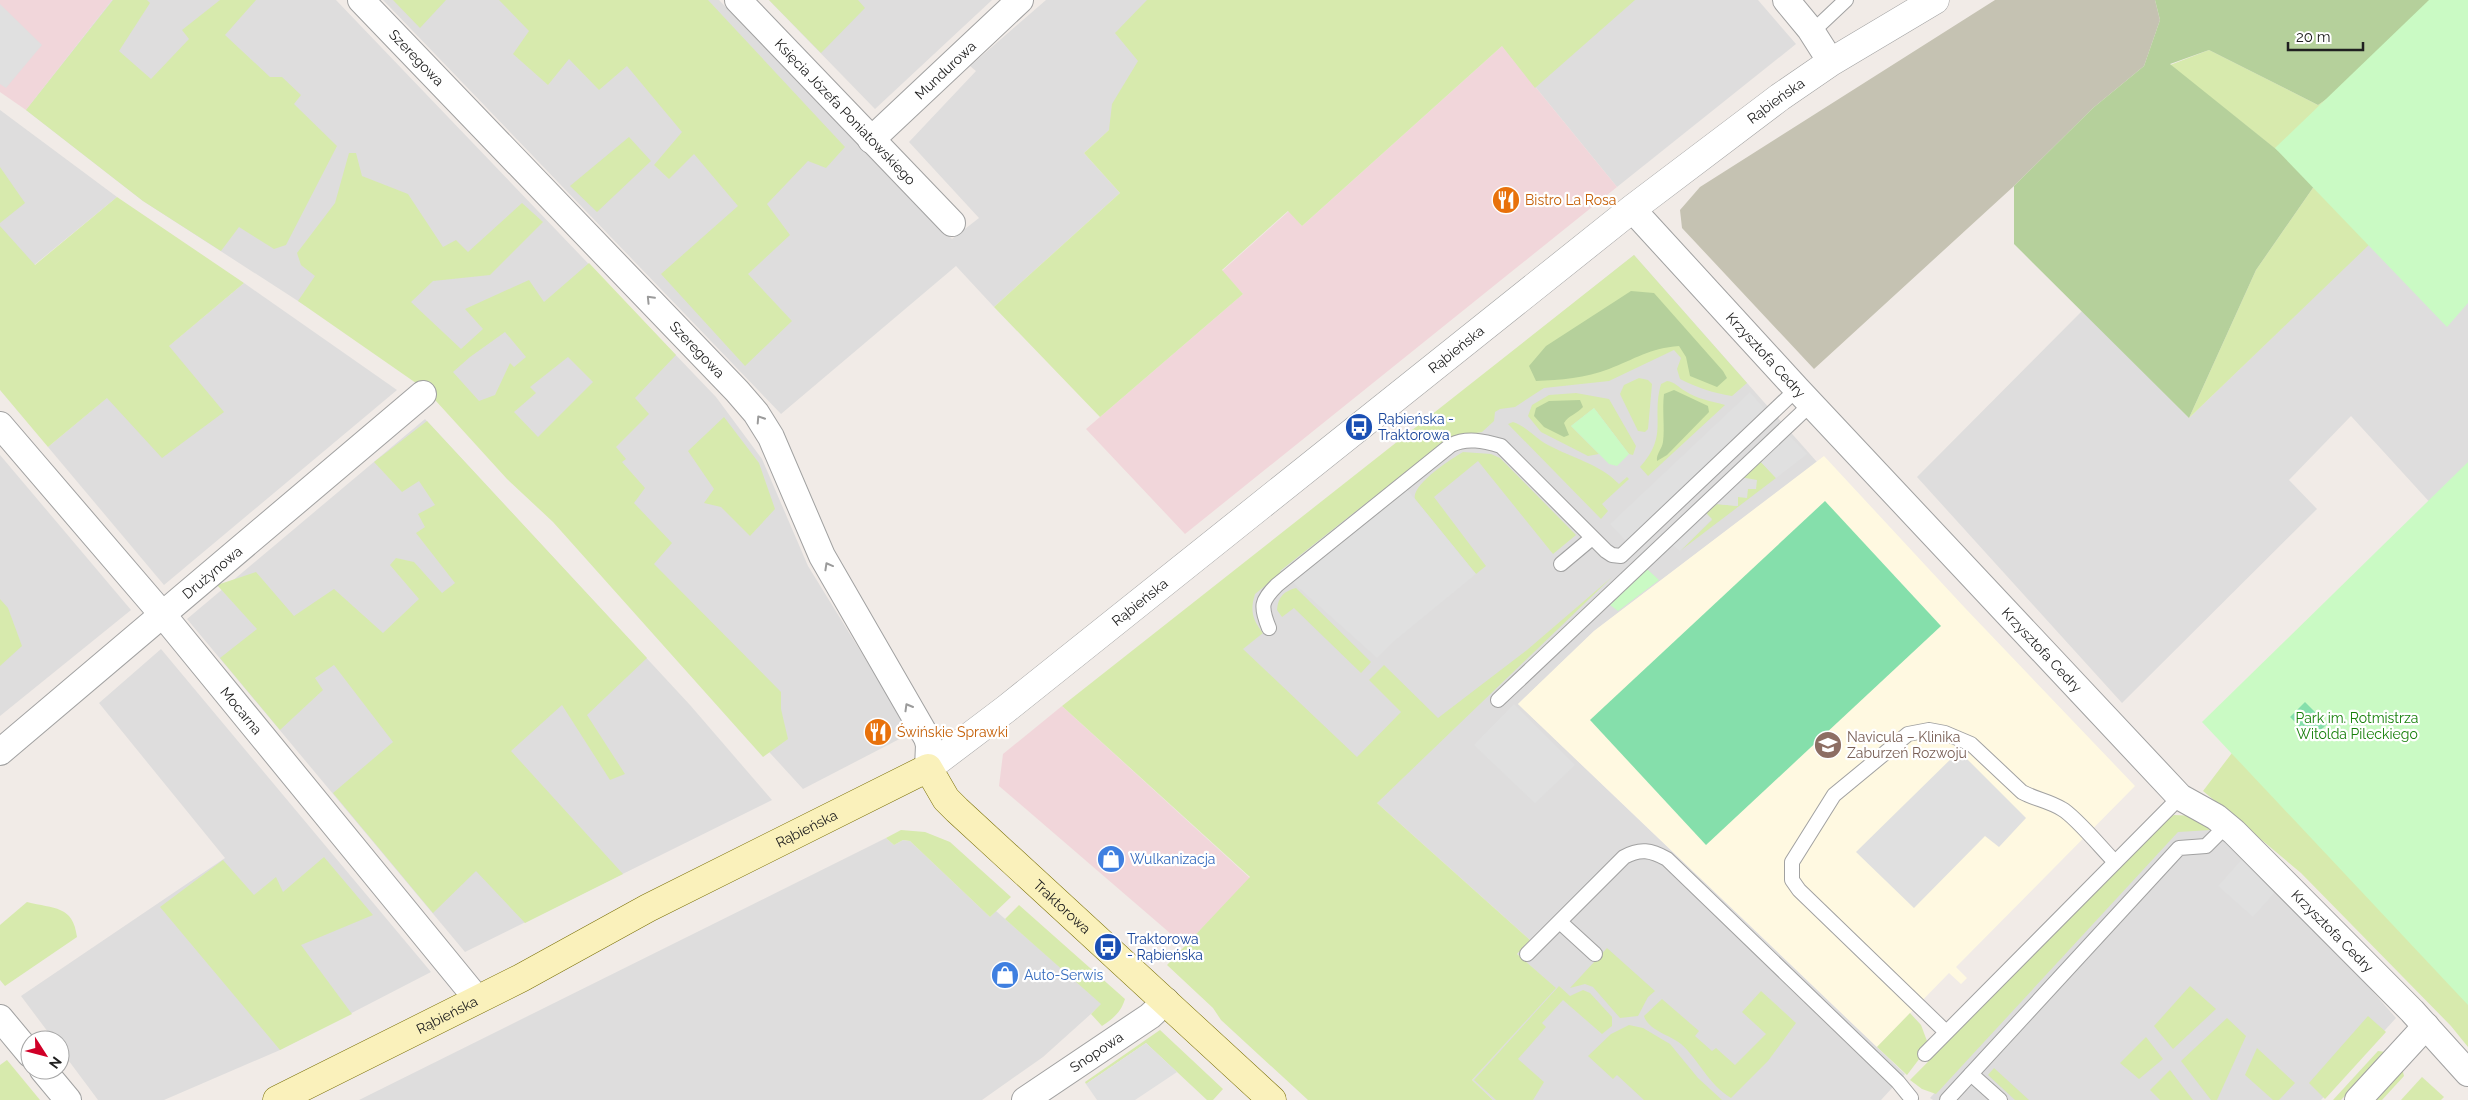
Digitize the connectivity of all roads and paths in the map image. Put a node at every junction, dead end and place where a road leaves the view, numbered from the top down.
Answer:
1 (361, 0) edge
2 (738, 0) edge
3 (1020, 0) edge
4 (1786, 0) edge
5 (1846, 0) edge
6 (1936, 0) edge
7 (1812, 32) junction
8 (1831, 62) junction
9 (871, 140) junction
10 (1632, 209) junction
11 (952, 223) dead end
12 (423, 394) dead end
13 (1804, 396) junction
14 (0, 425) edge
15 (1592, 538) junction
16 (1560, 564) dead end
17 (162, 615) junction
18 (1269, 628) dead end
19 (1498, 700) dead end
20 (0, 752) edge
21 (928, 768) junction
22 (2180, 797) junction
23 (2227, 826) junction
24 (2115, 862) junction
25 (1560, 922) junction
26 (1528, 954) dead end
27 (1595, 954) dead end
28 (478, 1000) junction
29 (1166, 1001) junction
30 (0, 1018) edge
31 (2426, 1026) junction
32 (1946, 1032) junction
33 (20, 1042) edge
34 (1925, 1054) dead end
35 (1971, 1074) junction
36 (2468, 1074) edge
37 (51, 1080) edge
38 (1911, 1099) edge
39 (68, 1100) edge
40 (278, 1100) edge
41 (1025, 1100) edge
42 (1272, 1100) edge
43 (1948, 1100) edge
44 (2000, 1100) edge
45 (2358, 1100) edge

21 -> 1 street, Szeregowa
2 - 9 street, Księcia Józefa Poniatowskiego
3 - 9 street, Mundurowa
4 - 7 street
5 - 7 lane
6 - 8 street, Rąbieńska
7 - 8 street
8 - 10 street, Rąbieńska
9 - 11 street, Księcia Józefa Poniatowskiego
10 - 13 street, Krzysztofa Cedry
10 - 21 street, Rąbieńska
12 - 17 street, Drużynowa
13 - 15 lane
13 - 19 lane
13 - 22 street, Krzysztofa Cedry
14 - 17 street, Mocarna
15 - 16 lane
15 - 18 lane
17 - 20 street, Drużynowa
17 - 28 street, Mocarna
21 - 28 main road, Rąbieńska
21 - 29 main road, Traktorowa
22 - 23 street, Krzysztofa Cedry
22 - 24 lane
23 - 31 street, Krzysztofa Cedry
23 - 35 lane
24 - 32 lane
24 - 32 lane
25 - 26 lane
25 - 27 lane
25 - 38 lane
28 - 40 main road, Rąbieńska
29 - 41 street, Snopowa
29 - 42 main road, Traktorowa
30 - 33 street
31 - 36 street, Krzysztofa Cedry
31 - 45 street
32 - 34 lane
35 - 43 lane
35 - 44 lane
37 - 39 street

